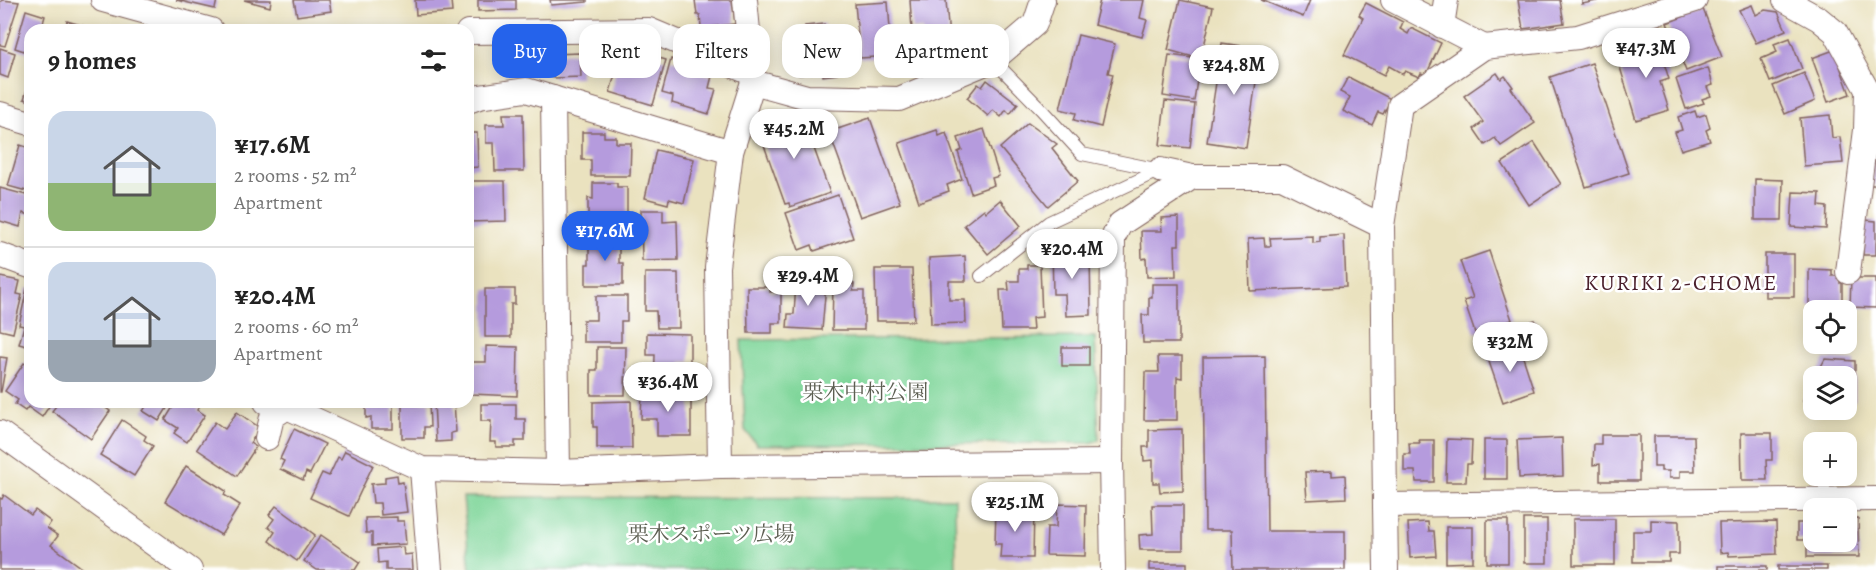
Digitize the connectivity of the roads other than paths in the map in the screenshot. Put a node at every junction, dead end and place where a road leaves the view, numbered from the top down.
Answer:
1 (103, 0) edge
2 (745, 0) edge
3 (1043, 0) edge
4 (1393, 0) edge
5 (1446, 0) edge
6 (1695, 0) edge
7 (1785, 0) edge
8 (189, 24) edge
9 (747, 24) edge
10 (1442, 26) junction
11 (474, 32) edge
12 (673, 41) edge
13 (1009, 46) edge
14 (1484, 47) junction
15 (1009, 77) edge
16 (752, 78) joint
17 (950, 78) edge
18 (1872, 95) edge
19 (553, 98) junction
20 (474, 99) edge
21 (0, 114) edge
22 (24, 121) edge
23 (731, 152) junction
24 (1160, 170) junction
25 (1192, 177) junction
26 (1382, 226) junction
27 (0, 255) edge
28 (24, 264) edge
29 (1848, 272) dead end
30 (981, 276) dead end
31 (282, 408) edge
32 (295, 408) edge
33 (0, 433) edge
34 (267, 438) dead end
35 (1111, 462) junction
36 (720, 466) junction
37 (423, 470) junction
38 (558, 472) junction
39 (1876, 499) edge
40 (1385, 505) junction
41 (190, 570) edge
42 (429, 570) edge
43 (1113, 570) edge
44 (1386, 570) edge

1 - 8 street
2 - 9 street
3 - 13 street
4 - 10 street
5 - 10 street
6 - 14 street
7 - 18 street
10 - 14 street
11 - 12 street
14 - 26 street
15 - 24 lane
16 - 17 street
16 - 23 street
18 - 29 street
19 - 20 street
19 - 23 street
19 - 38 street
21 - 22 street
23 - 36 street
24 - 25 street
24 - 30 lane
25 - 26 street
25 - 35 street
26 - 40 street
27 - 28 street
31 - 34 street
32 - 37 street
33 - 41 street
35 - 36 street
35 - 43 street
36 - 38 street
37 - 38 street
37 - 42 street
39 - 40 street
40 - 44 street

